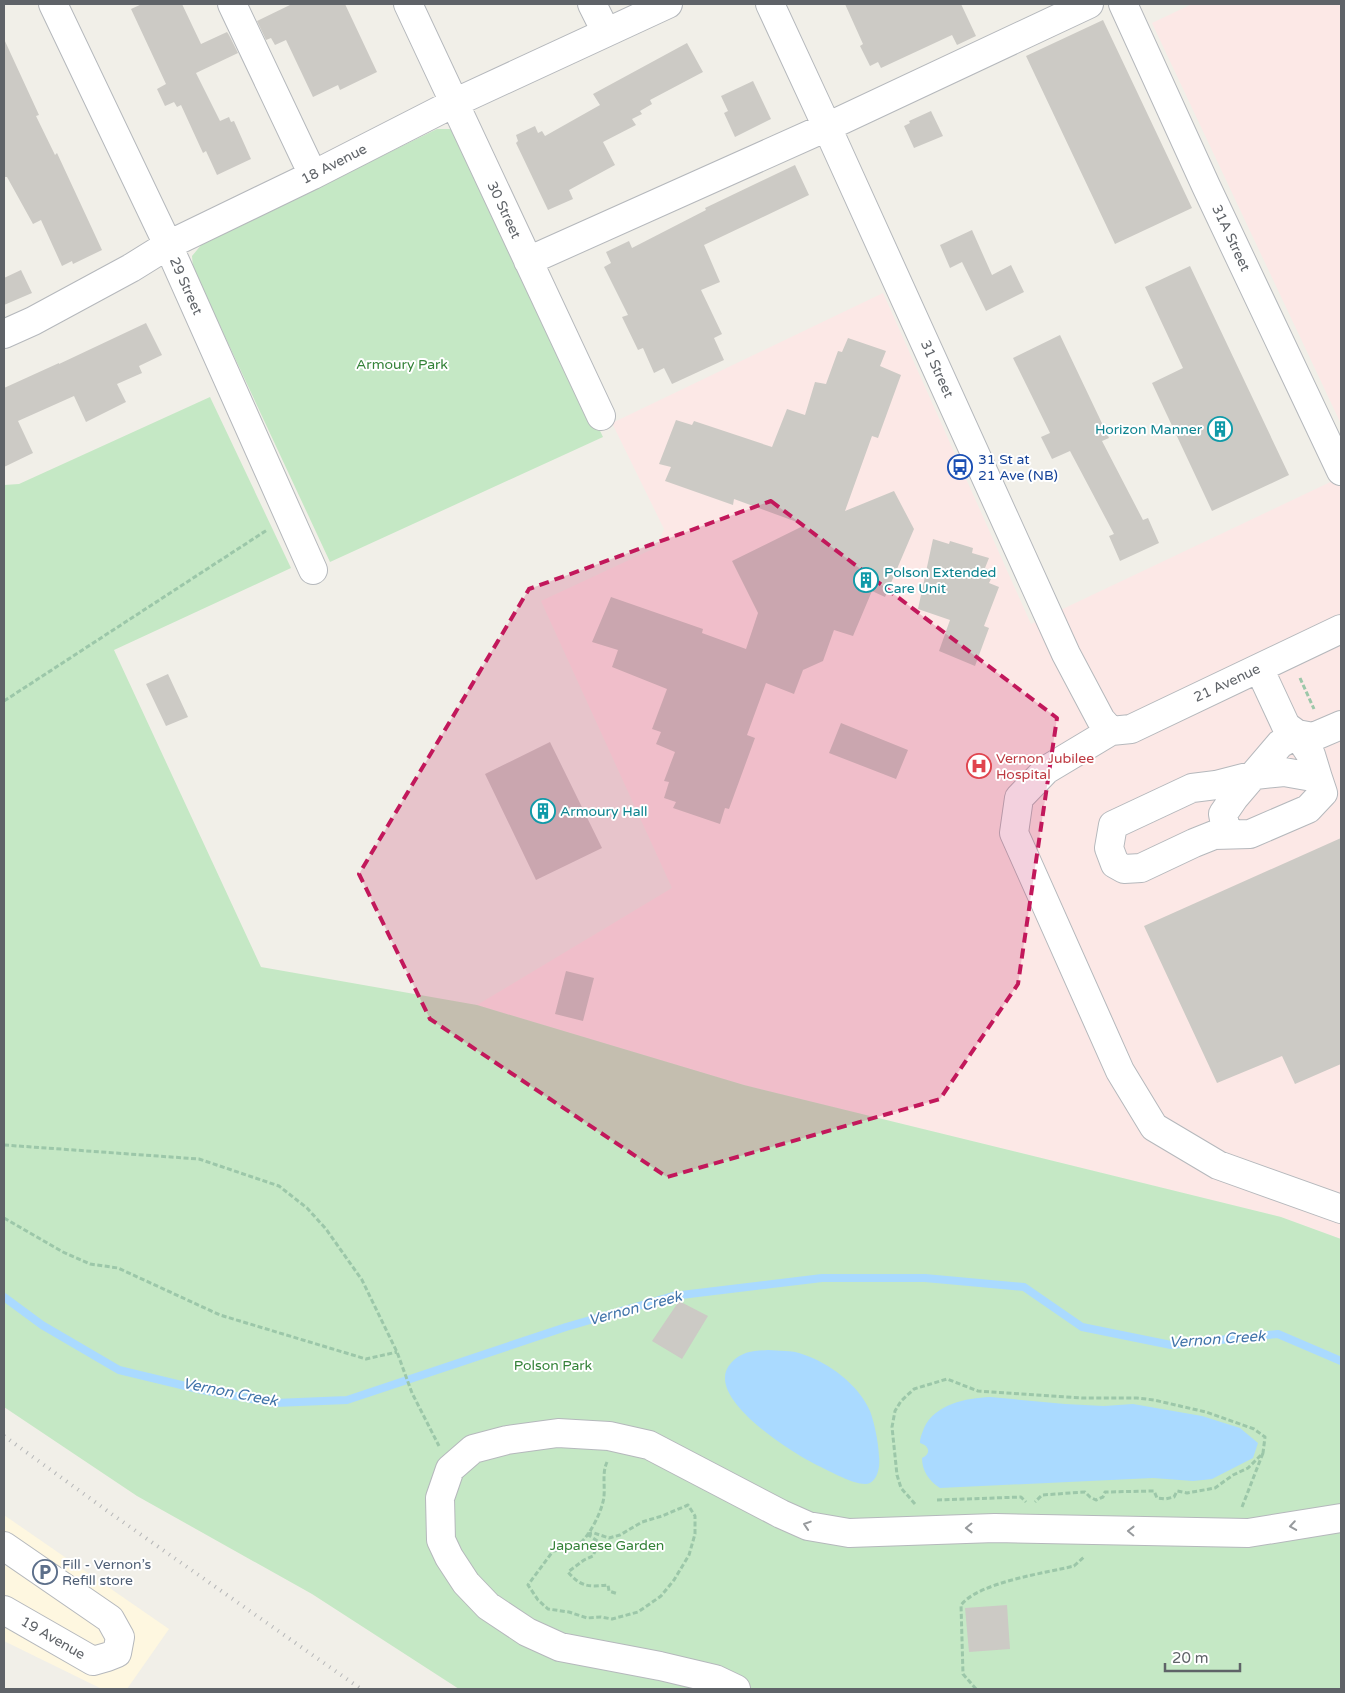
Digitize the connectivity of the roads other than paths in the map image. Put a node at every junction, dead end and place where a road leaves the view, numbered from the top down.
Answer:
1 (53, 4) edge
2 (232, 4) edge
3 (408, 4) edge
4 (592, 4) edge
5 (668, 4) edge
6 (770, 4) edge
7 (1090, 4) edge
8 (1122, 4) edge
9 (606, 32) junction
10 (454, 103) junction
11 (827, 126) junction
12 (313, 175) junction
13 (168, 245) junction
14 (528, 261) junction
15 (4, 334) edge
16 (601, 416) dead end
17 (1341, 471) edge
18 (313, 570) dead end
19 (1341, 629) edge
20 (1259, 668) junction
21 (1329, 720) edge
22 (1111, 731) junction
23 (1297, 734) junction
24 (1255, 775) junction
25 (1318, 778) junction
26 (1232, 834) junction
27 (1341, 1209) edge
28 (1341, 1518) edge
29 (4, 1546) edge
30 (4, 1610) edge
31 (736, 1689) edge

1 - 13 street, 29 Street
2 - 12 street
3 - 10 street, 30 Street
4 - 9 street
5 - 9 street, 18 Avenue
6 - 11 street, 31 Street
7 - 11 street
8 - 17 street, 31A Street
9 - 10 street, 18 Avenue
10 - 12 street, 18 Avenue
10 - 14 street, 30 Street
11 - 14 street
11 - 22 street, 31 Street
12 - 13 street, 18 Avenue
13 - 15 street, 18 Avenue
13 - 18 street, 29 Street
14 - 16 street, 30 Street
19 - 20 street, 21 Avenue
20 - 22 street, 21 Avenue
20 - 23 street
21 - 23 street
22 - 27 street
23 - 24 street
23 - 25 street
24 - 25 street
24 - 26 street
24 - 26 street
25 - 26 street
28 -> 31 street
29 - 30 street, 19 Avenue

